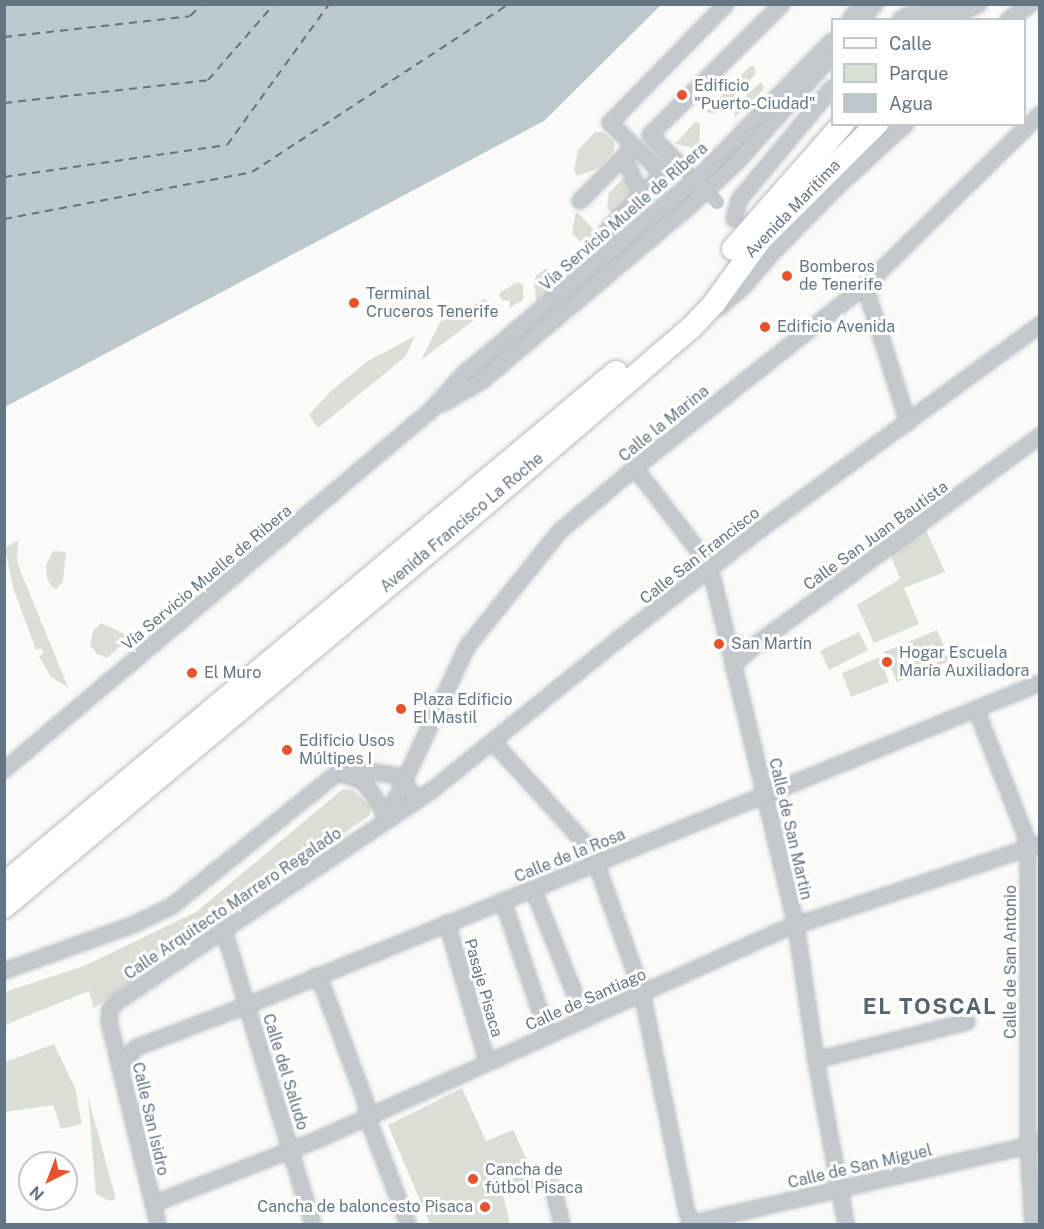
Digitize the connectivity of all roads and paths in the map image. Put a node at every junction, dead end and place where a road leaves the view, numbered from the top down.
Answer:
1 (726, 4) edge
2 (782, 4) edge
3 (862, 4) edge
4 (875, 4) edge
5 (979, 4) edge
6 (1030, 4) edge
7 (852, 18) edge
8 (864, 18) edge
9 (903, 18) edge
10 (1011, 18) edge
11 (831, 42) edge
12 (831, 55) edge
13 (831, 88) edge
14 (1040, 114) edge
15 (841, 126) edge
16 (875, 126) edge
17 (904, 126) edge
18 (634, 146) junction
19 (624, 156) junction
20 (641, 195) junction
21 (580, 201) dead end
22 (608, 229) dead end
23 (865, 286) junction
24 (688, 321) junction
25 (1040, 325) edge
26 (430, 411) junction
27 (908, 422) junction
28 (1040, 436) edge
29 (635, 468) junction
30 (709, 569) junction
31 (733, 666) junction
32 (1040, 683) edge
33 (976, 709) junction
34 (494, 743) junction
35 (4, 770) edge
36 (340, 773) junction
37 (404, 783) junction
38 (765, 794) junction
39 (418, 800) junction
40 (386, 820) junction
41 (1034, 846) edge
42 (596, 862) junction
43 (4, 884) edge
44 (533, 889) junction
45 (503, 901) junction
46 (4, 907) edge
47 (447, 923) junction
48 (796, 925) junction
49 (224, 930) junction
50 (4, 971) edge
51 (316, 976) junction
52 (642, 992) junction
53 (248, 1005) junction
54 (585, 1020) junction
55 (109, 1022) joint
56 (967, 1022) dead end
57 (548, 1035) junction
58 (816, 1060) junction
59 (487, 1061) junction
60 (121, 1069) junction
61 (368, 1116) junction
62 (1034, 1145) edge
63 (291, 1150) junction
64 (553, 1188) dead end
65 (840, 1189) junction
66 (153, 1204) junction
67 (158, 1224) edge
68 (313, 1224) edge
69 (408, 1224) edge
70 (562, 1224) edge
71 (692, 1224) edge
72 (846, 1224) edge
73 (1033, 1224) edge

1 - 18 street
2 - 13 street, bridge
3 - 7 street
4 - 8 street
5 - 9 street
6 - 10 street
11 - 26 street, Vía Servicio Muelle de Ribera
12 - 26 street, Vía Servicio Muelle de Ribera
14 - 23 street, Calle la Marina
15 - 24 main road, Avenida Marítima
16 - 24 main road, Avenida Marítima
17 - 24 street, Avenida Francisco La Roche
18 - 19 street
18 - 20 street
19 - 20 street
19 - 21 street
20 - 22 street
23 - 27 street
23 - 29 street, Calle la Marina
24 - 43 main road, Avenida Francisco La Roche
24 - 46 main road, Avenida Francisco La Roche
25 - 27 street, Calle San Francisco
26 - 35 street, Vía Servicio Muelle de Ribera
27 - 30 street, Calle San Francisco
28 - 31 street, Calle San Juan Bautista
29 - 30 street, Calle de San Martin
29 - 37 street, Calle la Marina
30 - 31 street, Calle de San Martin
30 - 34 street, Calle San Francisco
31 - 38 street, Calle de San Martin
32 - 33 street, Calle de la Rosa
33 - 38 street, Calle de la Rosa
33 - 41 street, Calle de San Antonio
34 - 39 street, Calle San Francisco
34 - 42 street
36 - 37 street
36 - 40 street
36 - 50 street
37 - 39 street
37 - 40 street, Calle la Marina
38 - 42 street, Calle de la Rosa
38 - 48 street, Calle de San Martin
39 - 40 street, Calle San Francisco
40 - 49 street, Calle Arquitecto Marrero Regalado
41 - 48 street, Calle de Santiago
41 - 62 street, Calle de San Antonio
42 - 44 street, Calle de la Rosa
42 - 52 street
44 - 45 street, Calle de la Rosa
44 - 54 street
45 - 47 street, Calle de la Rosa
45 - 57 street
47 - 51 street, Calle de la Rosa
47 - 59 street, Pasaje Pisaca
48 - 52 street, Calle de Santiago
48 - 58 street, Calle de San Martin
49 - 53 street, Calle del Saludo
49 - 55 street, Calle Arquitecto Marrero Regalado
51 - 53 street, Calle de la Rosa
51 - 61 street
52 - 54 street, Calle de Santiago
52 - 71 street
53 - 60 street, Calle de la Rosa
53 - 63 street, Calle del Saludo
54 - 57 street, Calle de Santiago
55 - 60 street, Calle San Isidro
56 - 58 street
57 - 59 street, Calle de Santiago
58 - 65 street, Calle de San Martin
59 - 61 street, Calle de Santiago
60 - 66 street, Calle San Isidro
61 - 63 street, Calle de Santiago
61 - 69 street
62 - 65 street, Calle de San Miguel
62 - 73 street, Calle de San Antonio
63 - 66 street, Calle de Santiago
63 - 68 street, Calle del Saludo
64 - 70 street
65 - 71 street, Calle de San Miguel
65 - 72 street, Calle de San Martin
66 - 67 street, Calle San Isidro

